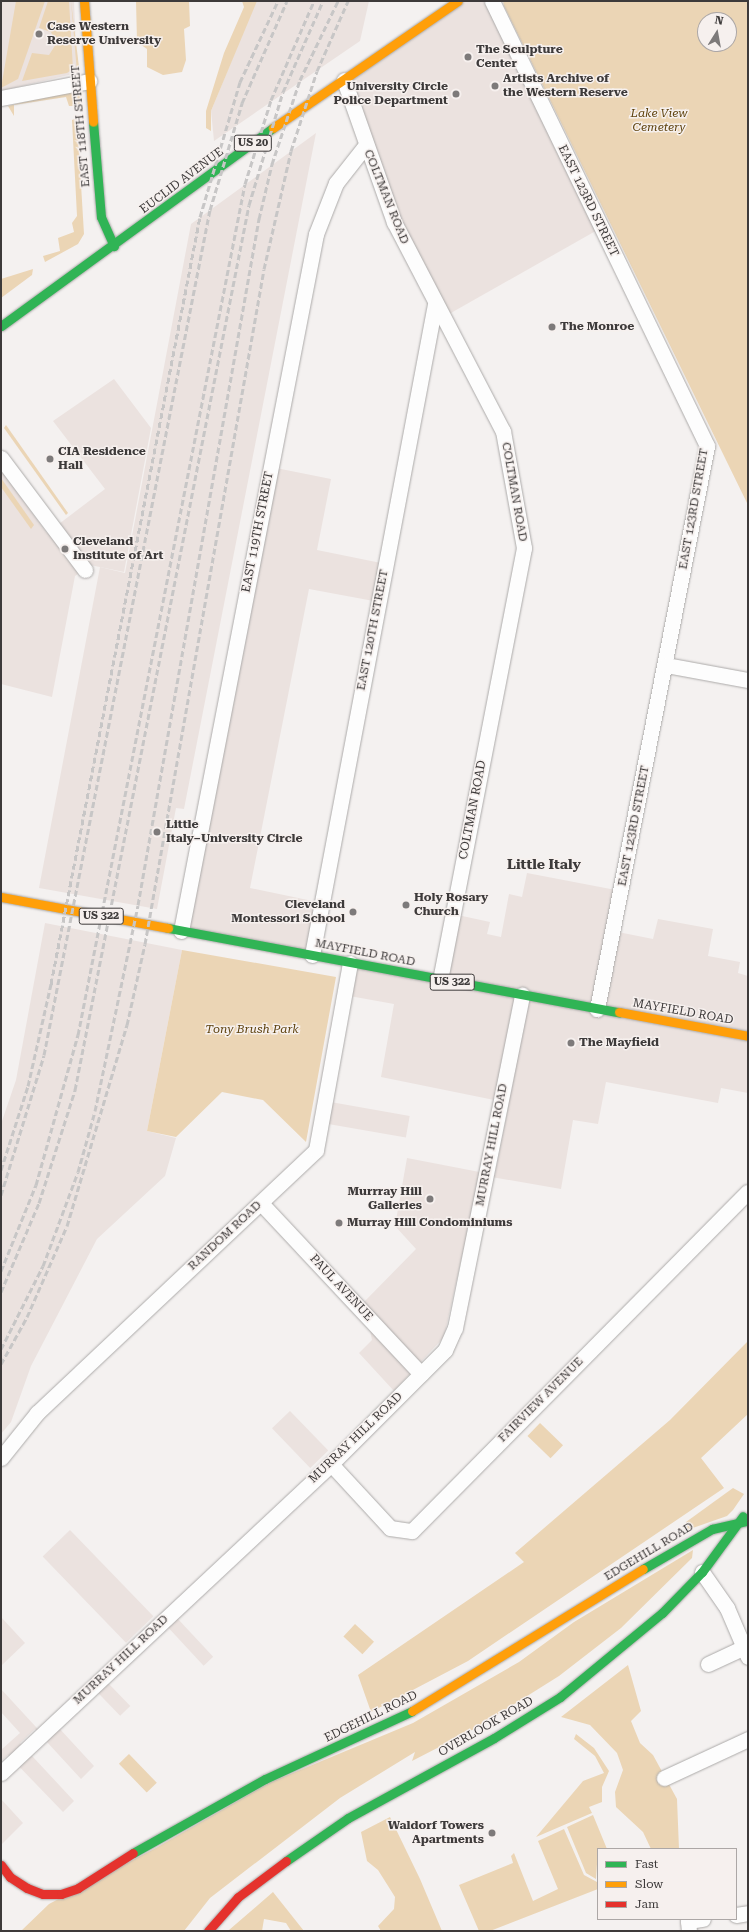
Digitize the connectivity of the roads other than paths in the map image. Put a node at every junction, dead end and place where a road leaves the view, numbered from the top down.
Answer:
1 (84, 1) edge
2 (458, 1) edge
3 (492, 1) edge
4 (344, 80) junction
5 (89, 81) junction
6 (1, 98) edge
7 (365, 146) junction
8 (114, 246) junction
9 (435, 304) junction
10 (1, 326) edge
11 (1, 458) edge
12 (85, 570) dead end
13 (666, 665) junction
14 (748, 680) edge
15 (1, 897) edge
16 (181, 931) junction
17 (312, 955) junction
18 (350, 962) junction
19 (440, 979) junction
20 (522, 995) junction
21 (597, 1009) junction
22 (748, 1036) edge
23 (748, 1192) edge
24 (261, 1203) junction
25 (421, 1374) junction
26 (1, 1458) edge
27 (331, 1464) junction
28 (748, 1509) edge
29 (744, 1522) edge
30 (702, 1572) junction
31 (746, 1652) edge
32 (708, 1664) dead end
33 (748, 1739) edge
34 (1, 1773) edge
35 (664, 1778) dead end
36 (1, 1865) edge
37 (748, 1913) edge
38 (737, 1915) edge
39 (701, 1920) edge
40 (689, 1926) edge
41 (208, 1931) edge

1 - 5 street, EAST 118TH STREET
2 - 4 street, EUCLID AVENUE / US 20
3 - 13 street, EAST 123RD STREET
4 - 7 street, COLTMAN ROAD
4 - 8 street, EUCLID AVENUE / US 20
5 - 6 street
5 - 8 street, EAST 118TH STREET
7 - 9 street, COLTMAN ROAD
7 - 16 street, EAST 119TH STREET
8 - 10 street, EUCLID AVENUE / US 20
9 - 17 street, EAST 120TH STREET
9 - 19 street, COLTMAN ROAD
11 - 12 street
13 - 14 street
13 - 21 street, EAST 123RD STREET
15 - 16 street, MAYFIELD ROAD / US 322
16 - 17 street, MAYFIELD ROAD / US 322
17 - 18 street, MAYFIELD ROAD / US 322
18 - 19 street, MAYFIELD ROAD / US 322
18 - 24 street, RANDOM ROAD
19 - 20 street, MAYFIELD ROAD / US 322
20 - 21 street, MAYFIELD ROAD / US 322
20 - 25 street, MURRAY HILL ROAD
21 - 22 street, MAYFIELD ROAD / US 322
23 - 27 street, FAIRVIEW AVENUE
24 - 25 street, PAUL AVENUE
24 - 26 street, RANDOM ROAD
25 - 27 street, MURRAY HILL ROAD
27 - 34 street, MURRAY HILL ROAD
28 - 29 street, OVERLOOK ROAD
29 - 30 street, OVERLOOK ROAD
29 - 36 street, EDGEHILL ROAD
30 - 31 street
30 - 41 street, OVERLOOK ROAD
31 - 32 street
33 - 35 street
37 - 38 street
39 - 40 street

